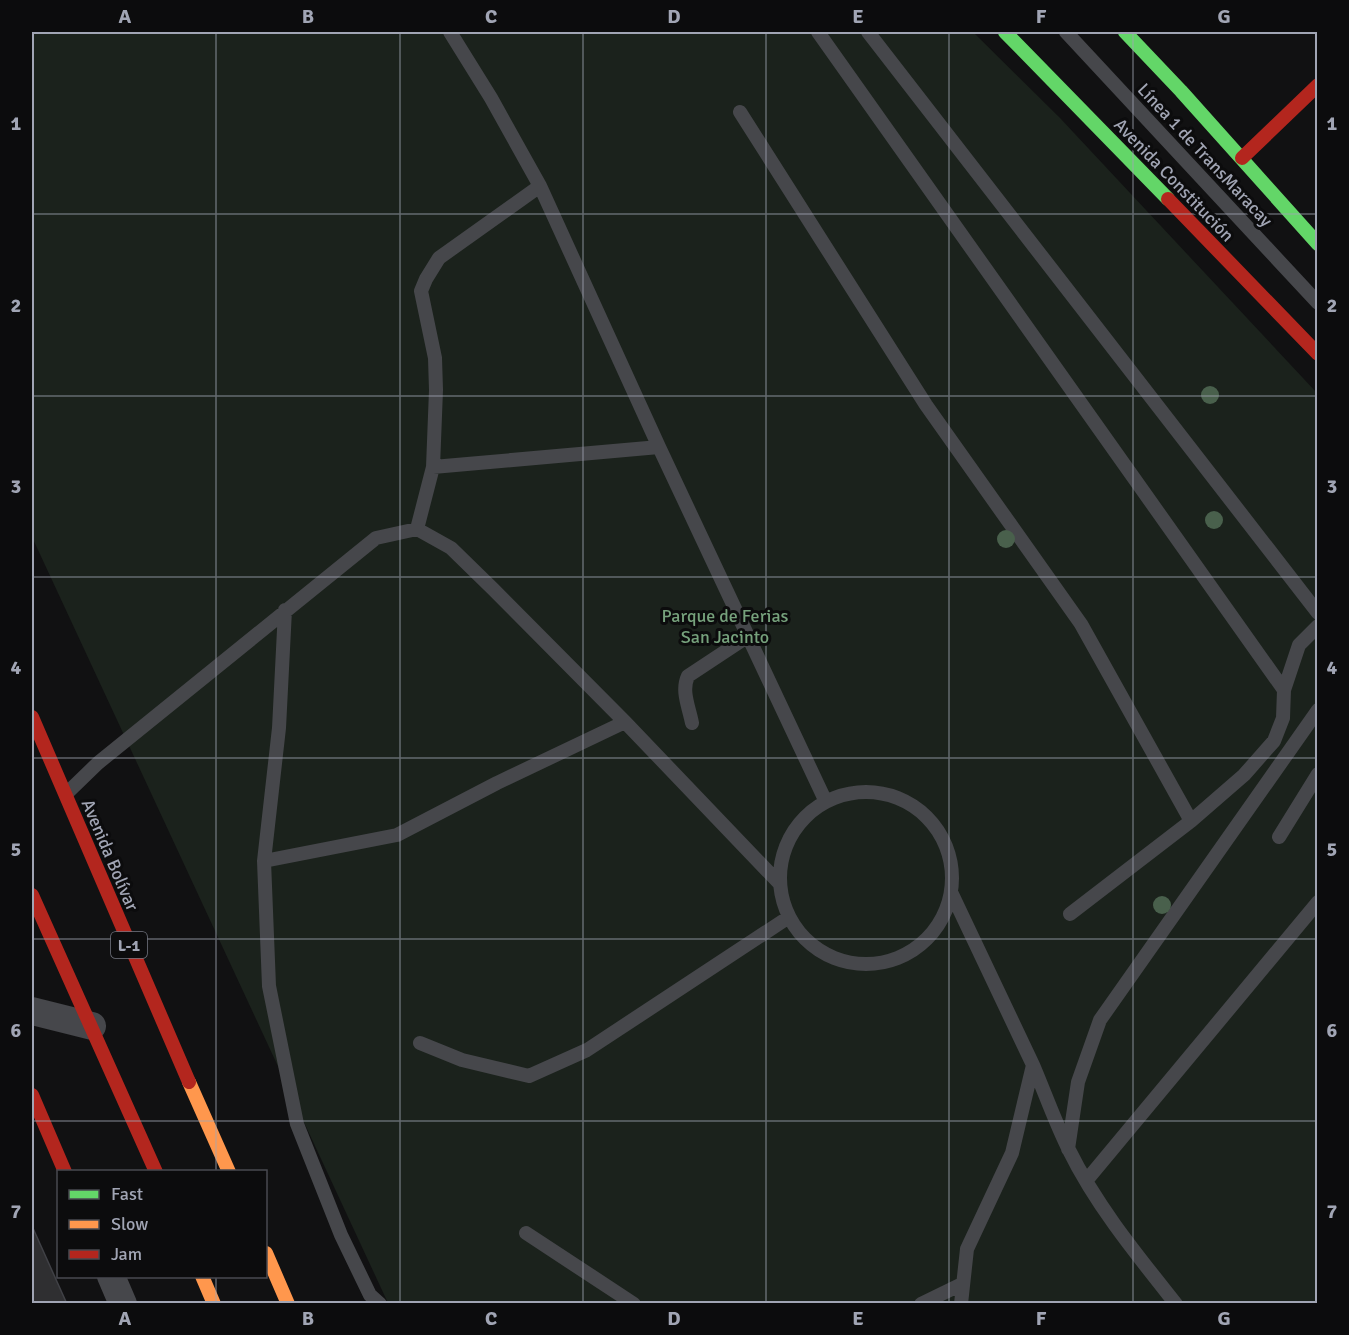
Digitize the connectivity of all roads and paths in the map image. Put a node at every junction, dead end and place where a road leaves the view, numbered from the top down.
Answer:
1 (450, 32) edge
2 (818, 32) edge
3 (868, 32) edge
4 (1005, 32) edge
5 (1066, 32) edge
6 (1125, 32) edge
7 (1317, 84) edge
8 (740, 112) dead end
9 (1242, 158) junction
10 (540, 186) junction
11 (1317, 244) edge
12 (1317, 303) edge
13 (1317, 354) edge
14 (659, 447) junction
15 (432, 467) junction
16 (417, 530) junction
17 (285, 610) junction
18 (1317, 613) edge
19 (1317, 626) edge
20 (747, 637) junction
21 (1284, 690) junction
22 (1317, 710) edge
23 (32, 717) edge
24 (625, 722) junction
25 (692, 723) dead end
26 (1317, 774) edge
27 (65, 795) junction
28 (826, 802) junction
29 (1191, 820) junction
30 (1279, 837) dead end
31 (264, 861) junction
32 (779, 883) junction
33 (951, 892) junction
34 (32, 899) edge
35 (1317, 902) edge
36 (1070, 914) dead end
37 (789, 917) junction
38 (32, 1011) edge
39 (92, 1026) junction
40 (420, 1043) dead end
41 (1033, 1065) junction
42 (32, 1095) edge
43 (1068, 1149) junction
44 (64, 1170) edge
45 (155, 1170) edge
46 (228, 1170) edge
47 (1086, 1181) junction
48 (526, 1233) dead end
49 (267, 1255) edge
50 (112, 1278) edge
51 (203, 1278) edge
52 (962, 1284) junction
53 (123, 1304) edge
54 (214, 1304) edge
55 (288, 1304) edge
56 (380, 1304) edge
57 (634, 1304) edge
58 (921, 1304) edge
59 (961, 1304) edge
60 (1176, 1304) edge

1 - 10 lane
2 - 21 lane
3 - 18 lane
4 - 13 street, Avenida Constitución
5 - 12 lane, Línea 1 de TransMaracay
6 - 9 street
7 - 9 street
8 - 29 lane
9 - 11 street
10 - 14 lane
10 - 15 lane
14 - 15 lane
14 - 20 lane
15 - 16 lane
16 - 17 lane
16 - 24 lane
17 - 27 lane
17 - 31 lane
19 - 21 lane
20 - 25 lane
20 - 28 lane
21 - 29 lane
22 - 43 lane
23 - 27 street, Avenida Bolívar / L-1
24 - 31 lane
24 - 32 lane
26 - 30 lane
27 - 46 street, Avenida Bolívar / L-1
28 - 32 lane
28 - 33 lane
29 - 36 lane
31 - 56 lane
32 - 37 lane
33 - 37 lane
33 - 41 lane
34 - 39 street
35 - 47 lane
37 - 40 lane
38 - 39 street
39 - 45 street
41 - 43 lane
41 - 52 lane
42 - 44 street
43 - 47 lane
47 - 60 lane
48 - 57 lane
49 - 55 street
50 - 53 street
51 - 54 street
52 - 58 lane
52 - 59 lane

